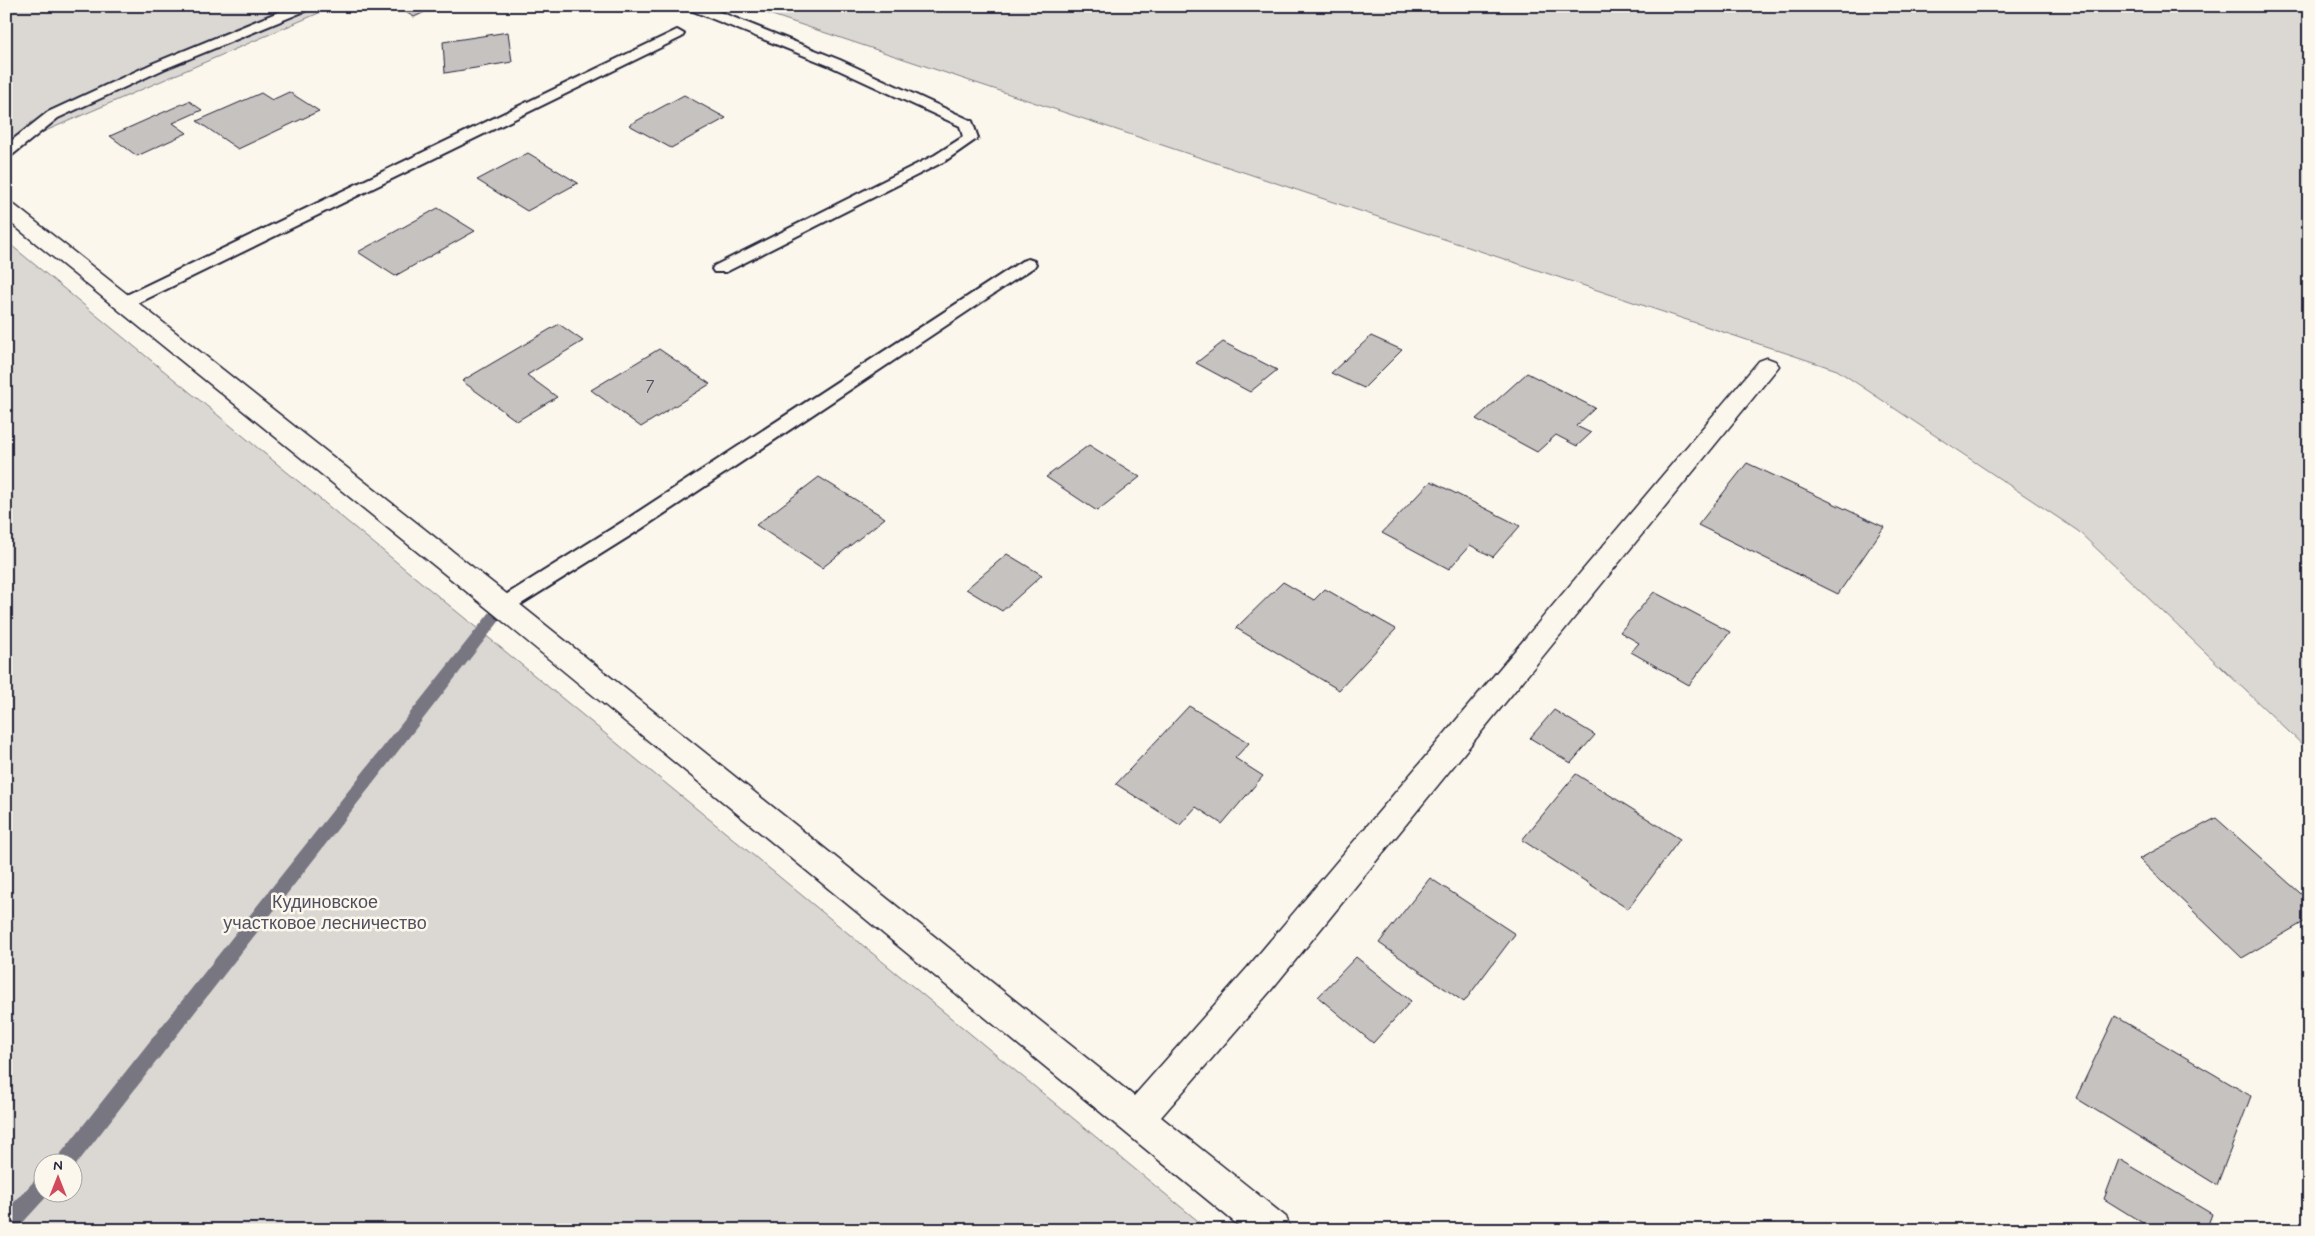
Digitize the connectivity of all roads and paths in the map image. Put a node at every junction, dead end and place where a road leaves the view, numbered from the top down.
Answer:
1 (306, 6) edge
2 (692, 6) edge
3 (677, 34) dead end
4 (6, 153) edge
5 (6, 208) edge
6 (1028, 264) dead end
7 (720, 269) dead end
8 (124, 303) junction
9 (1767, 366) dead end
10 (503, 606) junction
11 (1137, 1119) junction
12 (1273, 1230) edge

1 - 4 lane
2 - 7 lane
3 - 8 lane
5 - 8 street
6 - 10 lane
8 - 10 street
9 - 11 street
10 - 11 street
11 - 12 street

